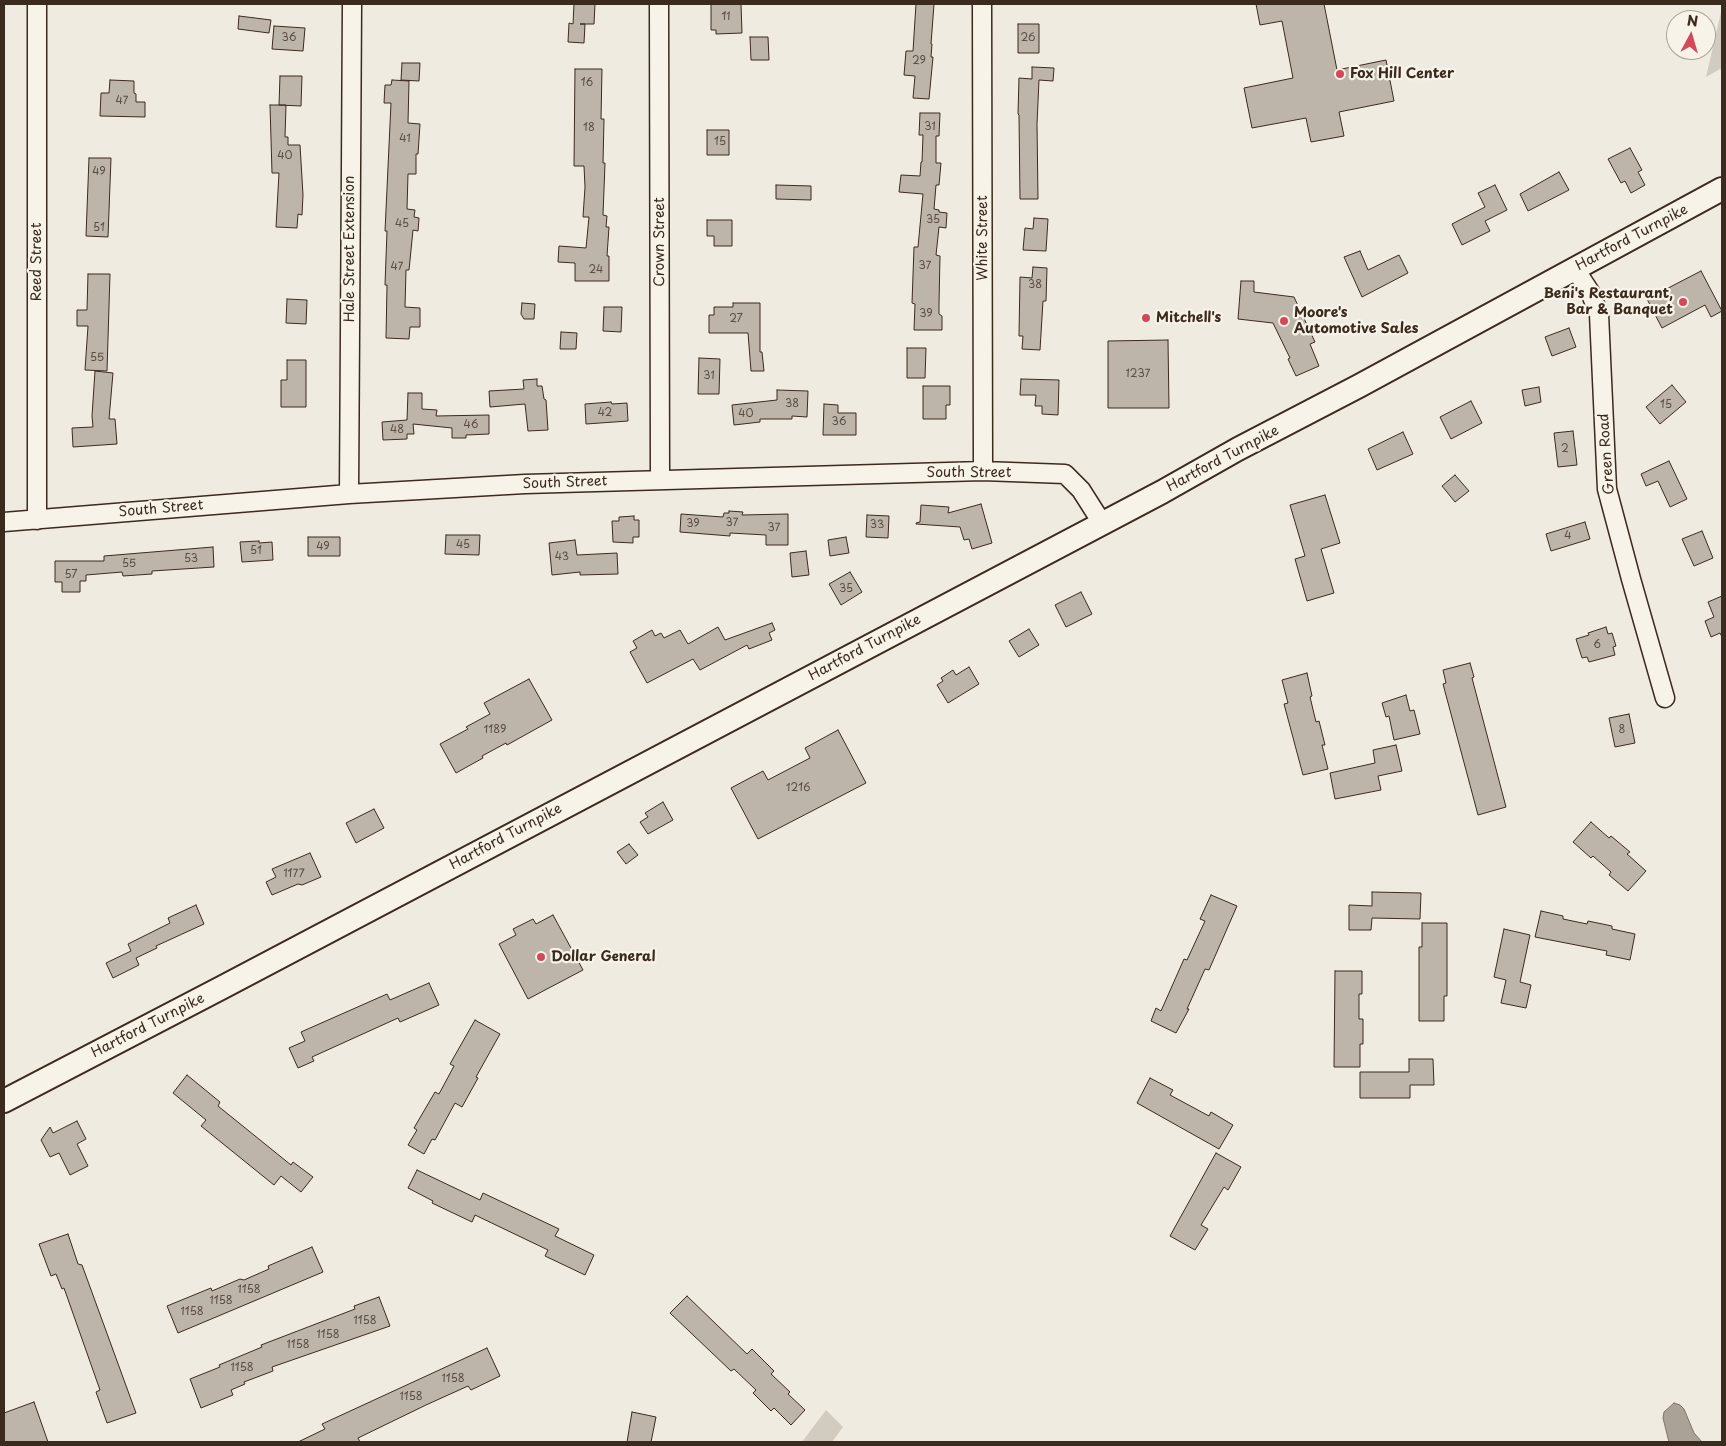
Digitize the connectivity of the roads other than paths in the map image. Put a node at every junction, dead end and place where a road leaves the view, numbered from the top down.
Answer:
1 (37, 4) edge
2 (352, 4) edge
3 (659, 4) edge
4 (982, 4) edge
5 (1722, 189) edge
6 (1575, 269) junction
7 (984, 471) junction
8 (660, 480) junction
9 (349, 494) junction
10 (37, 520) junction
11 (4, 522) edge
12 (1102, 523) junction
13 (1665, 698) dead end
14 (4, 1101) edge

1 - 10 street, Reed Street
2 - 9 street, Hale Street Extension
3 - 8 street, Crown Street
4 - 7 street, White Street
5 - 6 main road, Hartford Turnpike
6 - 12 main road, Hartford Turnpike
6 - 13 street, Green Road
7 - 8 street, South Street
7 - 12 street, South Street
8 - 9 street, South Street
9 - 10 street, South Street
10 - 11 street, South Street
12 - 14 main road, Hartford Turnpike

